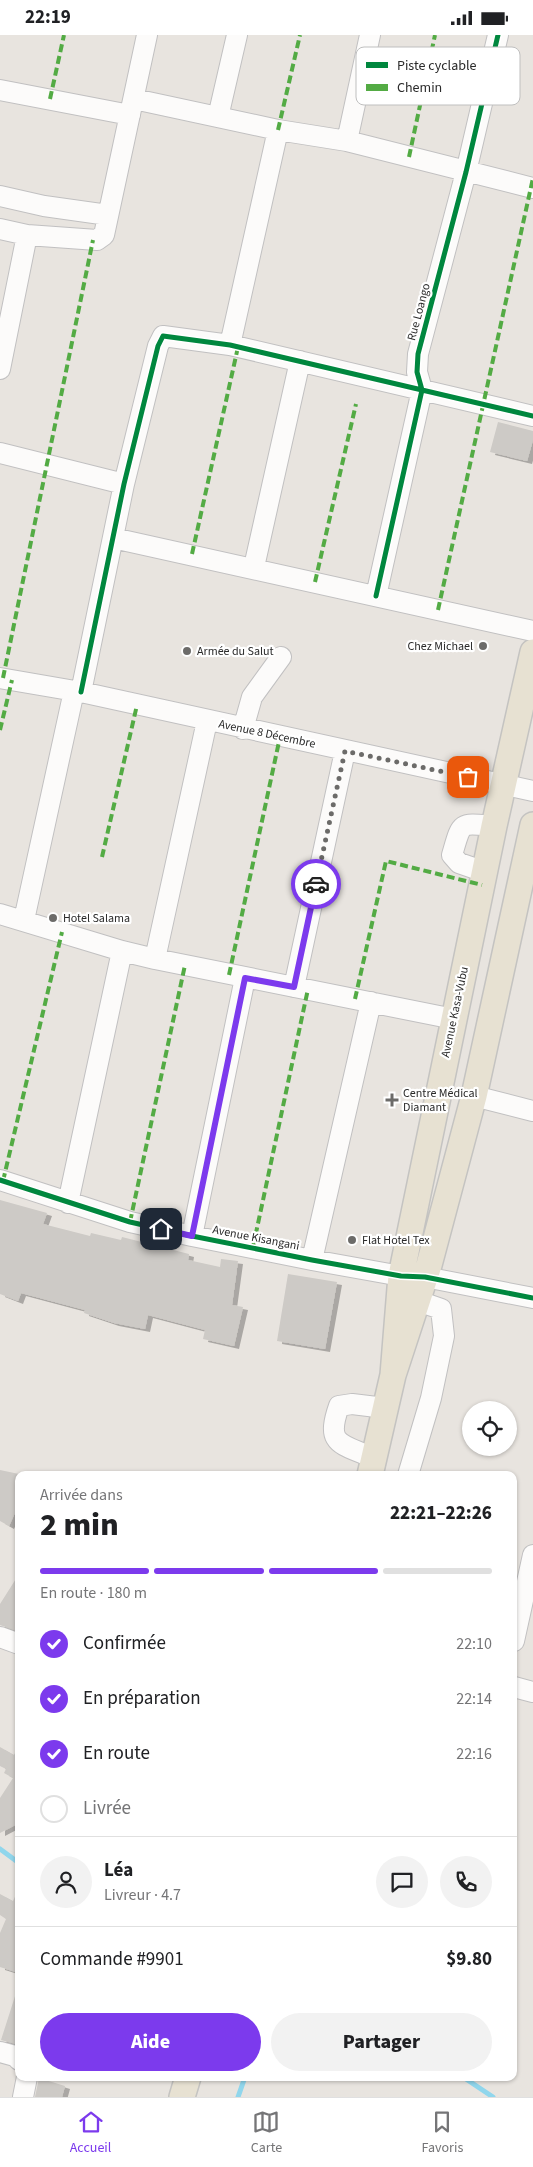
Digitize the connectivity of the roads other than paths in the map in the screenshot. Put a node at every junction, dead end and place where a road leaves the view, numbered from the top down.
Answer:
1 (147, 35) edge
2 (236, 35) edge
3 (0, 89) edge
4 (356, 100) edge
5 (482, 105) edge
6 (132, 107) junction
7 (218, 117) junction
8 (278, 130) junction
9 (347, 141) junction
10 (466, 172) junction
11 (533, 188) edge
12 (0, 196) edge
13 (108, 215) junction
14 (0, 229) edge
15 (26, 235) junction
16 (230, 345) junction
17 (300, 361) junction
18 (0, 369) edge
19 (422, 390) junction
20 (533, 416) edge
21 (0, 453) edge
22 (124, 484) junction
23 (113, 538) junction
24 (254, 567) junction
25 (376, 597) junction
26 (533, 631) edge
27 (533, 652) edge
28 (281, 657) dead end
29 (0, 678) edge
30 (77, 692) junction
31 (207, 721) junction
32 (243, 729) junction
33 (345, 751) junction
34 (503, 785) junction
35 (533, 791) edge
36 (533, 825) edge
37 (494, 826) junction
38 (528, 867) edge
39 (485, 872) junction
40 (1, 917) edge
41 (24, 920) junction
42 (122, 951) junction
43 (155, 959) junction
44 (245, 978) junction
45 (294, 987) junction
46 (371, 1001) junction
47 (454, 1019) junction
48 (474, 1096) junction
49 (533, 1111) edge
50 (0, 1180) edge
51 (68, 1203) junction
52 (192, 1236) junction
53 (312, 1260) junction
54 (400, 1275) junction
55 (425, 1277) junction
56 (533, 1298) edge
57 (418, 1301) junction
58 (393, 1375) junction
59 (385, 1408) junction
60 (372, 1467) edge
61 (409, 1471) edge
62 (533, 1555) edge
63 (517, 1627) edge
64 (0, 1637) edge
65 (15, 1643) edge
66 (517, 1688) edge
67 (533, 1692) edge
68 (0, 2052) edge
69 (15, 2056) edge
70 (26, 2081) edge
71 (187, 2081) edge
72 (23, 2097) edge
73 (182, 2097) edge

1 - 6 street
2 - 7 street
3 - 6 street
4 - 9 street
5 - 10 street, Rue Loango
6 - 7 street
6 - 13 street
7 - 8 street
8 - 9 street
8 - 16 street
9 - 10 street
10 - 11 street
10 - 19 street, Rue Loango
12 - 13 street
13 - 15 street
14 - 15 street
15 - 18 street
16 - 17 street
16 - 22 street
17 - 19 street
17 - 24 street
19 - 20 street
19 - 25 street, Rue Loango
21 - 22 street
22 - 23 street
23 - 24 street
23 - 30 street
24 - 25 street
25 - 26 street
27 - 34 main road, Avenue Kasa-Vubu
28 - 32 street
29 - 30 street, Avenue 8 Décembre
30 - 31 street, Avenue 8 Décembre
30 - 41 street
31 - 32 street, Avenue 8 Décembre
31 - 43 street
32 - 33 street, Avenue 8 Décembre
33 - 34 street, Avenue 8 Décembre
33 - 45 street
34 - 35 street, Avenue 8 Décembre
34 - 37 main road, Avenue Kasa-Vubu
36 - 38 main road, Avenue Kasa-Vubu
37 - 39 main road, Avenue Kasa-Vubu
37 - 39 street
38 - 48 main road, Avenue Kasa-Vubu
39 - 47 main road, Avenue Kasa-Vubu
40 - 41 street
41 - 42 street
42 - 43 street
42 - 51 street
43 - 44 street
44 - 45 street
44 - 52 street
45 - 46 street
46 - 47 street
46 - 53 street
47 - 54 main road, Avenue Kasa-Vubu
48 - 49 street
48 - 55 main road, Avenue Kasa-Vubu
50 - 51 street, Avenue Kisangani
51 - 52 street, Avenue Kisangani
52 - 53 street, Avenue Kisangani
53 - 54 street, Avenue Kisangani
54 - 55 street, Avenue Kisangani
54 - 58 main road, Avenue Kasa-Vubu
55 - 56 street, Avenue Kisangani
55 - 57 main road, Avenue Kasa-Vubu
57 - 58 main road, Avenue Kasa-Vubu
57 - 61 street
58 - 59 main road, Avenue Kasa-Vubu
59 - 60 main road, Avenue Kasa-Vubu
59 - 60 street
62 - 63 street
64 - 65 street
66 - 67 street
68 - 69 street
70 - 72 street
71 - 73 main road

